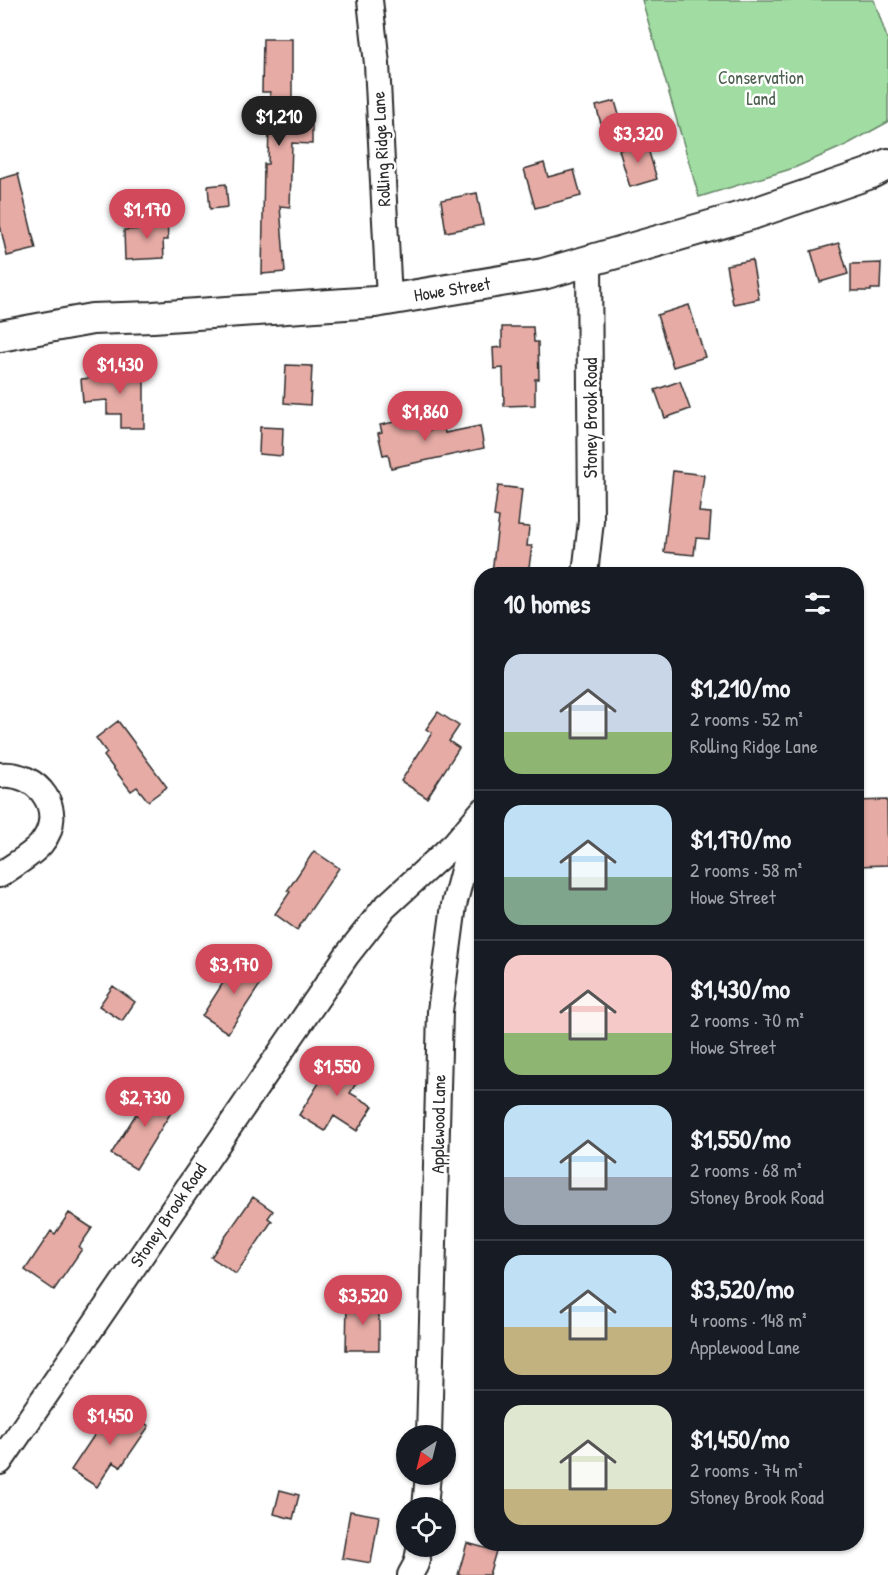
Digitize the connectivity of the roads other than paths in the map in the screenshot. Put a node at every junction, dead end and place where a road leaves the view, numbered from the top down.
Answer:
1 (370, 0) edge
2 (888, 164) edge
3 (589, 261) junction
4 (389, 299) junction
5 (0, 336) edge
6 (586, 567) edge
7 (0, 775) edge
8 (474, 819) edge
9 (474, 828) edge
10 (0, 875) edge
11 (429, 1425) edge
12 (0, 1462) edge
13 (418, 1557) edge
14 (410, 1575) edge

1 - 4 street, Rolling Ridge Lane
2 - 3 street, Howe Street
3 - 4 street, Howe Street
3 - 6 street, Stoney Brook Road
4 - 5 street, Howe Street
7 - 10 street
8 - 12 street, Stoney Brook Road
9 - 11 street, Applewood Lane
13 - 14 street

